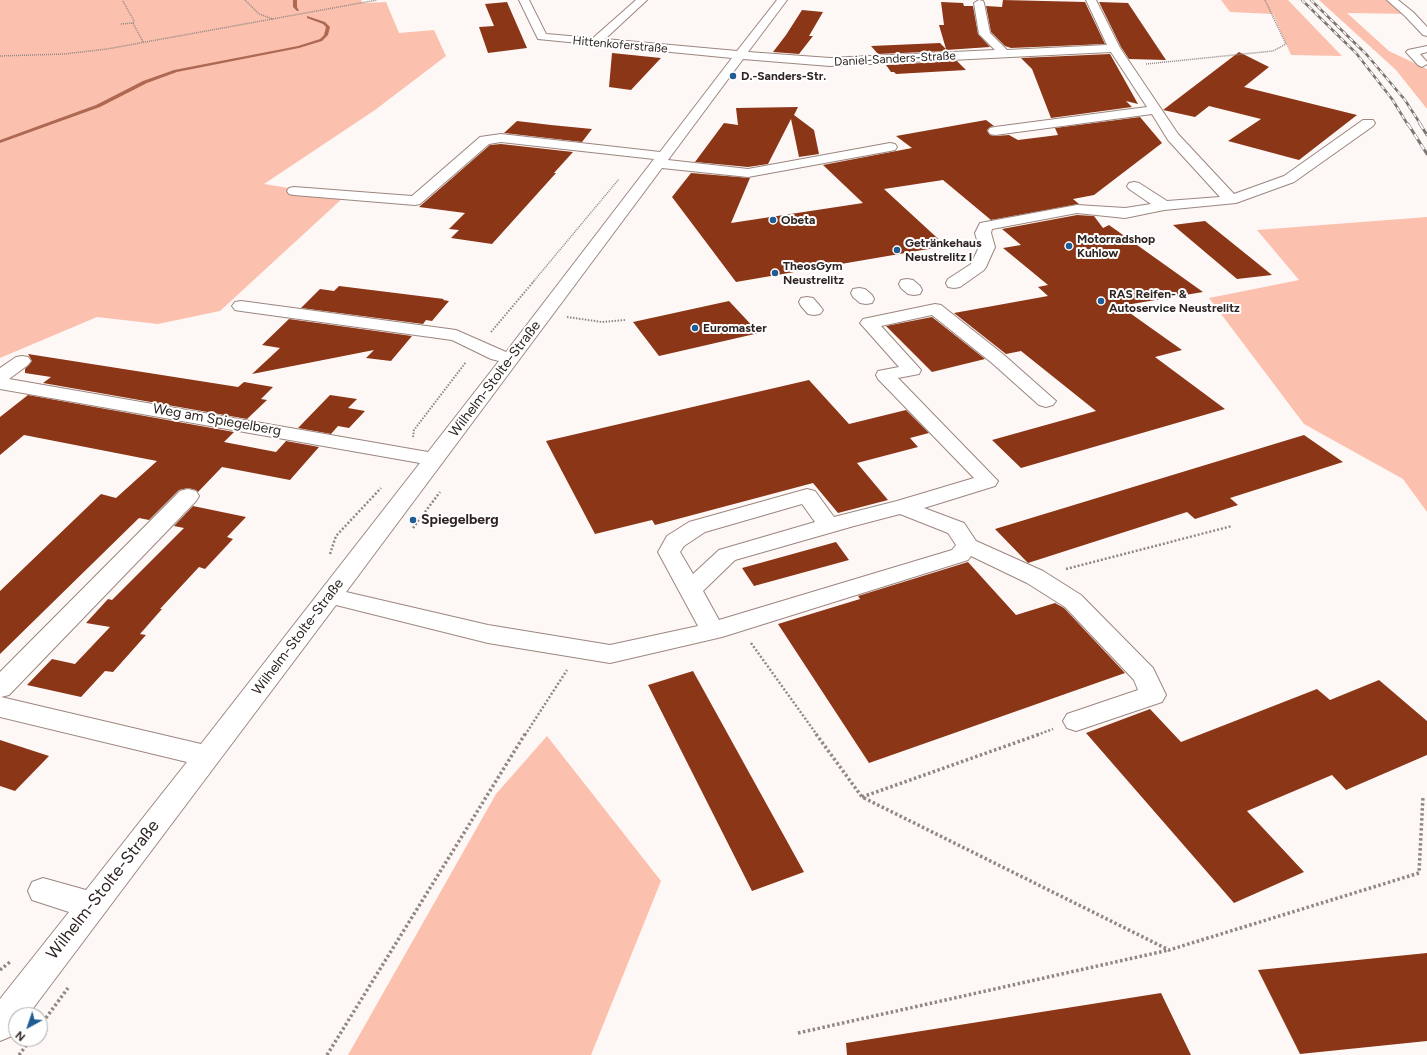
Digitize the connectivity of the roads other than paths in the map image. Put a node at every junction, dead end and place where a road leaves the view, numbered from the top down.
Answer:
1 (524, 0) edge
2 (642, 0) edge
3 (782, 0) edge
4 (1091, 0) edge
5 (1392, 0) edge
6 (979, 3) dead end
7 (1425, 28) edge
8 (595, 42) junction
9 (1114, 48) junction
10 (1427, 49) edge
11 (1004, 53) junction
12 (739, 55) junction
13 (1422, 63) dead end
14 (1155, 110) junction
15 (1368, 123) dead end
16 (995, 131) dead end
17 (890, 147) dead end
18 (660, 160) junction
19 (1134, 186) dead end
20 (294, 192) dead end
21 (1231, 200) junction
22 (1164, 206) junction
23 (954, 283) dead end
24 (241, 306) dead end
25 (510, 358) junction
26 (22, 361) dead end
27 (0, 376) edge
28 (0, 383) edge
29 (1046, 401) dead end
30 (434, 459) junction
31 (188, 496) dead end
32 (902, 507) junction
33 (828, 526) junction
34 (968, 546) junction
35 (691, 590) junction
36 (330, 596) junction
37 (714, 631) junction
38 (0, 688) edge
39 (0, 707) edge
40 (1076, 721) road end
41 (206, 756) junction
42 (43, 891) dead end
43 (91, 905) junction
44 (0, 1024) edge

1 - 8 street, Hittenkoferstraße
2 - 8 street
3 - 12 street, Wilhelm-Stolte-Straße
4 - 9 street
5 - 7 street
6 - 11 street
8 - 12 street, Hittenkoferstraße
9 - 11 street, Daniel-Sanders-Straße
9 - 14 street
10 - 13 street
11 - 12 street, Daniel-Sanders-Straße
12 - 18 street, Wilhelm-Stolte-Straße
14 - 16 street
14 - 21 street
15 - 21 street
17 - 18 street
18 - 20 street
18 - 25 street, Wilhelm-Stolte-Straße
19 - 22 street
21 - 22 street
22 - 23 street
24 - 25 street
25 - 30 street, Wilhelm-Stolte-Straße
26 - 27 street
28 - 30 street, Weg am Spiegelberg
29 - 32 street
30 - 36 street, Wilhelm-Stolte-Straße
31 - 38 street
32 - 33 street
32 - 34 street
33 - 35 street
33 - 35 street
34 - 37 street
34 - 40 street
35 - 37 street
36 - 37 street
36 - 41 street, Wilhelm-Stolte-Straße
39 - 41 street
41 - 43 street, Wilhelm-Stolte-Straße
42 - 43 street
43 - 44 street, Wilhelm-Stolte-Straße

